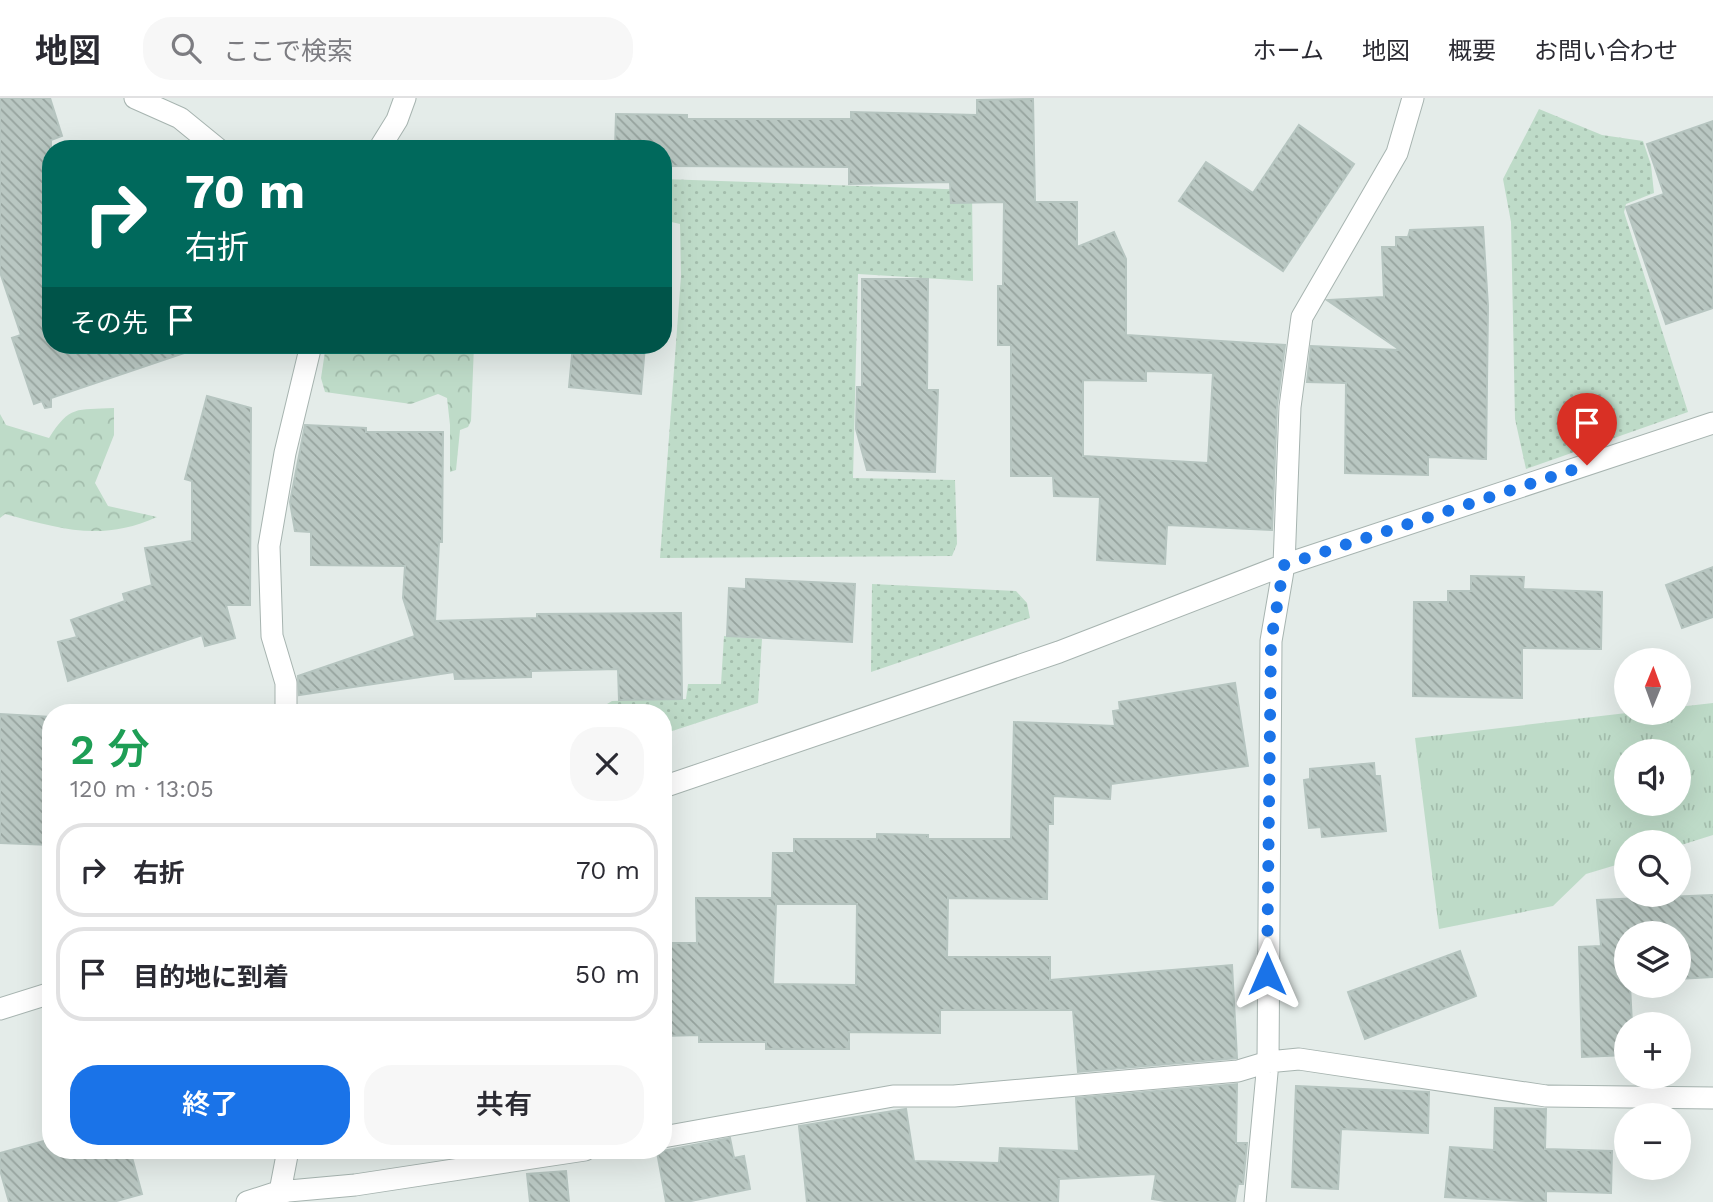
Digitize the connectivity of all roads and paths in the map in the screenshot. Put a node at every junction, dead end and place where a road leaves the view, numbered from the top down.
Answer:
1 (135, 98) edge
2 (405, 98) edge
3 (1413, 98) edge
4 (207, 140) edge
5 (385, 140) edge
6 (309, 354) edge
7 (1713, 423) edge
8 (1284, 565) junction
9 (286, 704) edge
10 (672, 784) edge
11 (42, 996) edge
12 (0, 1009) edge
13 (1268, 1062) junction
14 (1713, 1098) edge
15 (672, 1135) edge
16 (286, 1159) edge
17 (526, 1159) edge
18 (278, 1197) edge
19 (247, 1202) edge
20 (1255, 1202) edge

1 - 4 street
2 - 5 street
3 - 8 street
6 - 9 street
7 - 8 street
8 - 10 street
8 - 13 street
11 - 12 street
13 - 14 street
13 - 15 street
13 - 20 street
16 - 18 street
17 - 18 street
18 - 19 street

